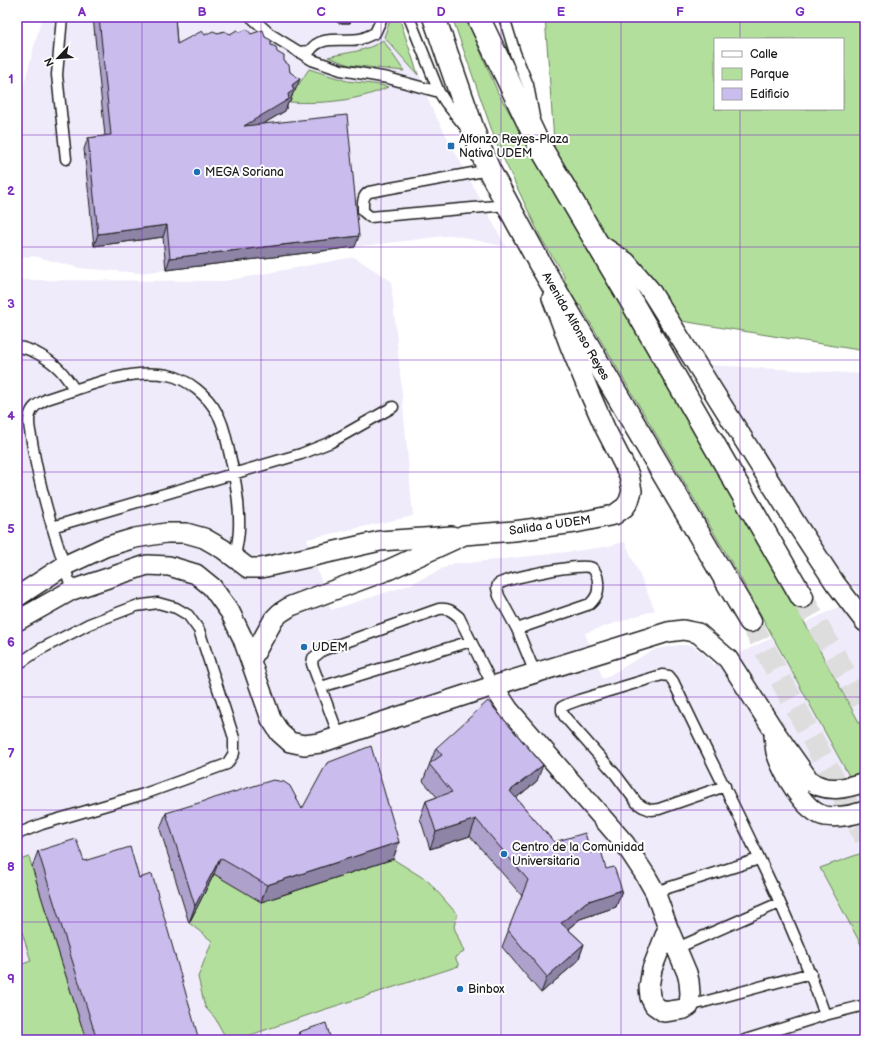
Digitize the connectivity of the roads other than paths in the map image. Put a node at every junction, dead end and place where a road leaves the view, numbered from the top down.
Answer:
1 (62, 17) edge
2 (251, 17) edge
3 (381, 17) edge
4 (409, 17) edge
5 (434, 17) edge
6 (478, 17) edge
7 (504, 17) edge
8 (298, 52) junction
9 (439, 92) junction
10 (538, 143) junction
11 (478, 144) junction
12 (66, 159) dead end
13 (489, 170) junction
14 (507, 205) junction
15 (596, 242) junction
16 (540, 264) junction
17 (17, 347) edge
18 (75, 390) junction
19 (393, 407) dead end
20 (234, 474) junction
21 (52, 527) junction
22 (464, 535) junction
23 (235, 558) junction
24 (64, 566) junction
25 (72, 590) junction
26 (17, 597) edge
27 (802, 597) tunnel mouth
28 (17, 621) edge
29 (750, 621) tunnel mouth
30 (865, 622) edge
31 (517, 629) junction
32 (470, 641) junction
33 (251, 660) junction
34 (17, 666) edge
35 (535, 673) junction
36 (493, 686) junction
37 (321, 687) junction
38 (773, 729) junction
39 (339, 736) junction
40 (865, 782) edge
41 (725, 786) junction
42 (865, 811) edge
43 (17, 834) edge
44 (759, 859) junction
45 (655, 892) junction
46 (779, 903) junction
47 (668, 928) junction
48 (677, 948) junction
49 (810, 973) junction
50 (865, 1005) edge
51 (688, 1006) junction
52 (825, 1015) junction
53 (745, 1040) edge

1 - 12 lane
2 - 8 lane
3 - 8 lane
4 - 9 lane
5 - 11 main road, Avenida Alfonso Reyes
6 - 10 main road
7 - 10 lane
8 - 9 lane
9 - 11 lane
10 - 15 main road
11 - 13 main road, Avenida Alfonso Reyes
13 - 14 main road, Avenida Alfonso Reyes
13 - 14 lane
14 - 16 main road, Avenida Alfonso Reyes
15 - 27 main road
15 - 30 street
16 - 22 street, Salida a UDEM
16 - 29 main road, Avenida Alfonso Reyes
17 - 18 lane
18 - 20 lane
18 - 21 lane
19 - 20 lane
20 - 21 lane
20 - 23 lane
21 - 24 lane
22 - 23 street
22 - 33 street, Salida a UDEM
23 - 24 street
24 - 25 lane
24 - 26 street
25 - 28 street
25 - 33 street
31 - 31 lane
31 - 35 lane
32 - 36 lane
32 - 37 lane
32 - 37 lane
33 - 39 street
34 - 43 lane
35 - 36 street
35 - 38 street
36 - 39 street
36 - 45 street
37 - 39 lane
38 - 40 street
38 - 42 street
41 - 41 lane
41 - 44 lane
44 - 45 lane
44 - 46 lane
45 - 47 street
46 - 48 lane
46 - 49 lane
47 - 48 street
47 - 51 street
48 - 51 street
49 - 51 lane
49 - 52 lane
50 - 52 lane
52 - 53 lane

